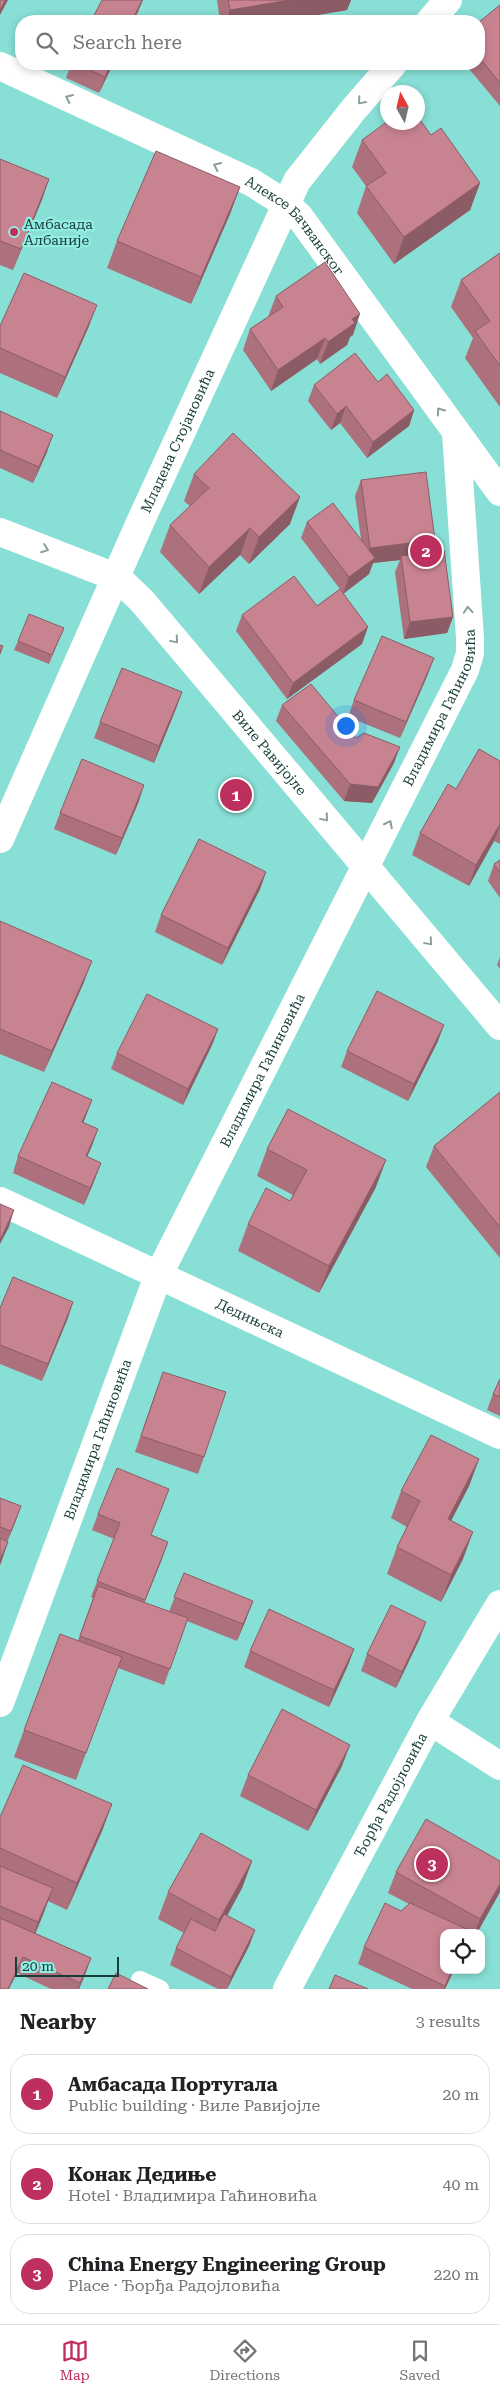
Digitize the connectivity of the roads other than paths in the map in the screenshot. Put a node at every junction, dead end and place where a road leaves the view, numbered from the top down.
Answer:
1 (448, 0) edge
2 (435, 15) edge
3 (0, 66) edge
4 (388, 70) edge
5 (286, 204) junction
6 (456, 433) junction
7 (500, 492) edge
8 (0, 532) edge
9 (118, 578) junction
10 (0, 839) edge
11 (365, 866) junction
12 (500, 1026) edge
13 (0, 1201) edge
14 (158, 1276) junction
15 (500, 1435) edge
16 (500, 1604) edge
17 (0, 1703) edge
18 (430, 1721) junction
19 (500, 1766) edge
20 (140, 1980) dead end
21 (160, 1989) edge
22 (287, 1989) edge

1 - 2 street
5 -> 3 street, Алексе Бачванског
4 -> 5 street, Младена Стојановића
6 -> 5 street, Алексе Бачванског
5 - 9 street, Младена Стојановића
6 - 7 street, Алексе Бачванског
11 -> 6 street, Владимира Гаћиновића
8 -> 9 street, Виле Равијојле
9 - 10 street, Младена Стојановића
9 -> 11 street, Виле Равијојле
11 -> 12 street, Виле Равијојле
11 - 14 street, Владимира Гаћиновића
13 - 14 street, Дедињска
14 - 15 street, Дедињска
14 - 17 street, Владимира Гаћиновића
16 - 18 street, Ђорђа Радојловића
18 - 19 street
18 - 22 street, Ђорђа Радојловића
20 - 21 lane

